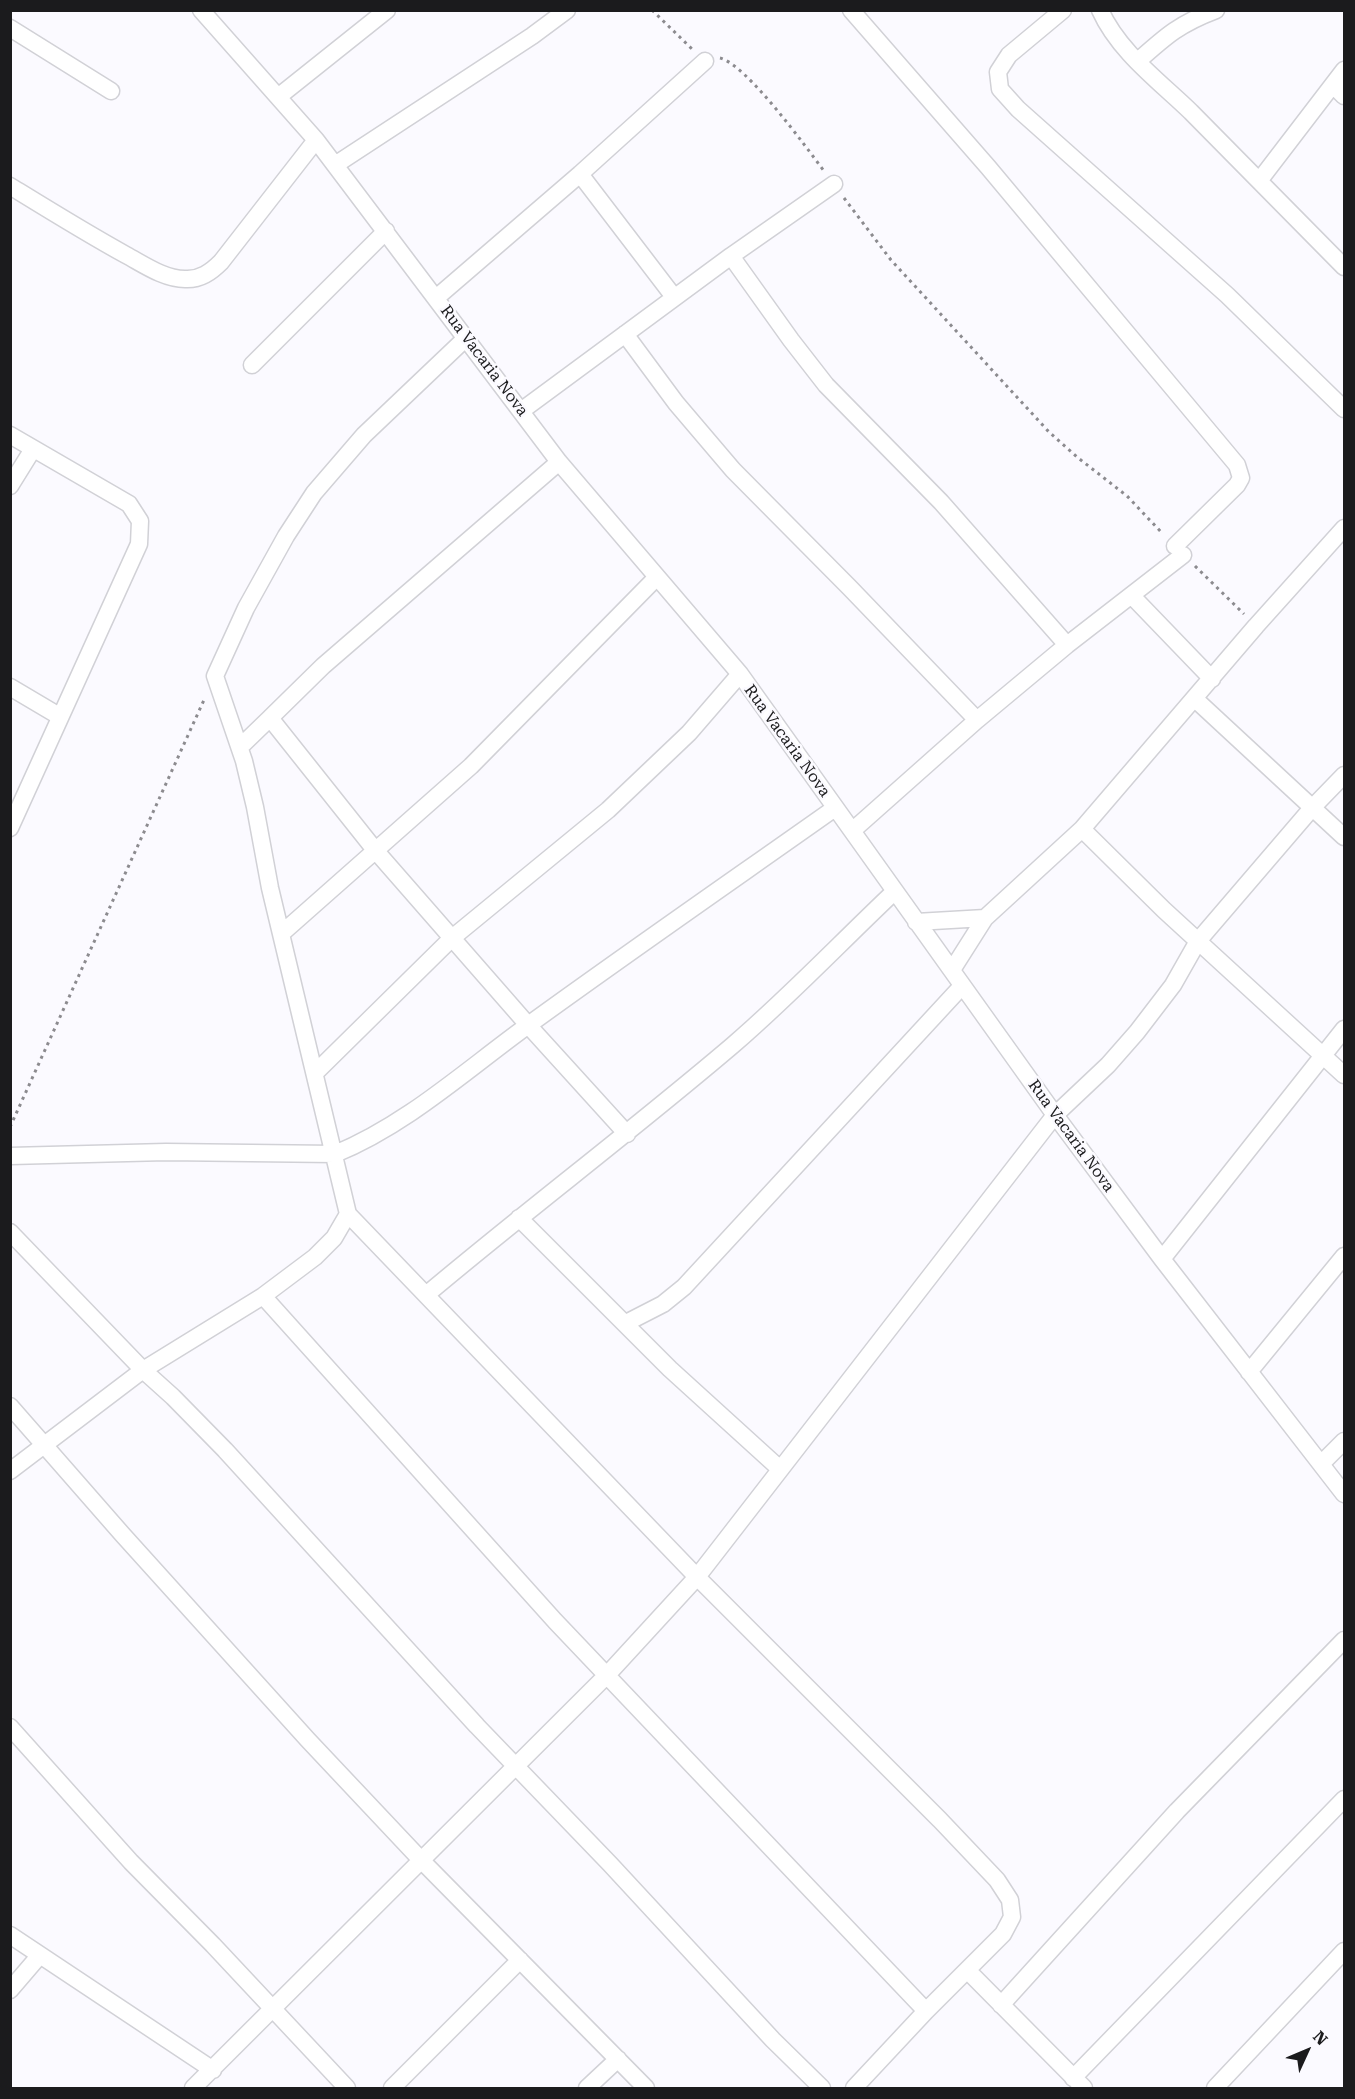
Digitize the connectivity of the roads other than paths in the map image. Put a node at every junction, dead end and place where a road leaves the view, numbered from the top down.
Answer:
1 (387, 10) edge
2 (567, 10) edge
3 (851, 10) edge
4 (1063, 10) edge
5 (1100, 10) edge
6 (1216, 10) edge
7 (207, 12) edge
8 (10, 28) edge
9 (705, 61) road end
10 (1138, 62) junction
11 (1344, 70) edge
12 (111, 91) dead end
13 (1339, 91) edge
14 (278, 97) junction
15 (316, 140) junction
16 (335, 165) junction
17 (580, 174) junction
18 (1260, 181) junction
19 (834, 184) road end
20 (10, 186) edge
21 (386, 231) junction
22 (731, 256) junction
23 (1344, 267) edge
24 (674, 297) junction
25 (436, 298) junction
26 (625, 333) junction
27 (466, 338) junction
28 (252, 365) dead end
29 (1344, 409) edge
30 (521, 411) junction
31 (10, 435) edge
32 (33, 449) junction
33 (559, 462) junction
34 (10, 486) edge
35 (1344, 528) edge
36 (656, 578) junction
37 (1132, 596) junction
38 (1068, 645) junction
39 (740, 674) junction
40 (1212, 680) junction
41 (10, 687) edge
42 (1195, 699) junction
43 (59, 716) junction
44 (270, 718) junction
45 (977, 720) junction
46 (240, 747) junction
47 (1344, 775) edge
48 (836, 808) junction
49 (1312, 808) junction
50 (10, 828) edge
51 (1082, 829) junction
52 (852, 831) junction
53 (1344, 837) edge
54 (375, 850) junction
55 (895, 891) junction
56 (985, 918) junction
57 (916, 922) junction
58 (281, 934) junction
59 (452, 938) junction
60 (1198, 941) junction
61 (952, 970) junction
62 (962, 987) junction
63 (528, 1025) junction
64 (1344, 1029) edge
65 (1323, 1056) junction
66 (315, 1072) junction
67 (1344, 1075) edge
68 (1055, 1115) junction
69 (627, 1134) junction
70 (335, 1154) junction
71 (10, 1156) edge
72 (348, 1214) junction
73 (519, 1218) junction
74 (10, 1232) edge
75 (1344, 1257) edge
76 (1162, 1258) junction
77 (426, 1295) junction
78 (263, 1296) junction
79 (626, 1323) junction
80 (143, 1370) junction
81 (1249, 1372) junction
82 (10, 1406) edge
83 (1344, 1441) edge
84 (46, 1445) junction
85 (1321, 1464) junction
86 (780, 1469) junction
87 (10, 1471) edge
88 (1344, 1494) edge
89 (697, 1577) junction
90 (1344, 1640) edge
91 (607, 1675) junction
92 (10, 1727) edge
93 (516, 1767) junction
94 (1344, 1799) edge
95 (422, 1861) junction
96 (10, 1935) edge
97 (1344, 1951) edge
98 (40, 1955) junction
99 (520, 1960) junction
100 (967, 1970) junction
101 (10, 1990) edge
102 (1001, 2005) junction
103 (274, 2010) junction
104 (926, 2011) junction
105 (618, 2059) junction
106 (213, 2070) junction
107 (1078, 2083) edge
108 (194, 2088) edge
109 (347, 2088) edge
110 (392, 2088) edge
111 (587, 2088) edge
112 (646, 2088) edge
113 (822, 2088) edge
114 (854, 2088) edge
115 (1215, 2088) edge

1 - 14 street
2 - 16 street
3 - 37 street
4 - 29 street
5 - 10 street
6 - 10 street
7 - 14 street, Rua Vacaria Nova
8 - 12 street
9 - 17 street
10 - 18 street
11 - 13 street
13 - 18 street
14 - 15 street, Rua Vacaria Nova
15 - 16 street, Rua Vacaria Nova
15 - 20 street
16 - 21 street, Rua Vacaria Nova
17 - 24 street
17 - 25 street
18 - 23 street
19 - 22 street
21 - 25 street, Rua Vacaria Nova
21 - 28 street
22 - 24 street
22 - 38 street
24 - 26 street
25 - 27 street, Rua Vacaria Nova
26 - 30 street
26 - 45 street
27 - 30 street, Rua Vacaria Nova
27 - 46 street
30 - 33 street, Rua Vacaria Nova
31 - 32 street
32 - 34 street
32 - 43 street
33 - 36 street, Rua Vacaria Nova
33 - 44 street
35 - 40 street
36 - 39 street, Rua Vacaria Nova
36 - 54 street
37 - 38 street
37 - 40 street
38 - 45 street
39 - 48 street, Rua Vacaria Nova
39 - 59 street
40 - 42 street
41 - 43 street
42 - 49 street
42 - 51 street
43 - 50 street
44 - 46 street
44 - 54 street
45 - 52 street
46 - 58 street
47 - 49 street
48 - 52 street, Rua Vacaria Nova
48 - 63 street
49 - 53 street
49 - 60 street
51 - 56 street
51 - 60 street
52 - 55 street, Rua Vacaria Nova
54 - 58 street
54 - 59 street
55 - 57 street, Rua Vacaria Nova
55 - 69 street
56 - 57 street
56 - 61 street
57 - 61 street, Rua Vacaria Nova
58 - 66 street
59 - 63 street
59 - 66 street
60 - 65 street
60 - 68 street
61 - 62 street, Rua Vacaria Nova
62 - 68 street, Rua Vacaria Nova
62 - 79 street
63 - 69 street
63 - 70 street
64 - 65 street
65 - 67 street
65 - 76 street
66 - 70 street
68 - 76 street, Rua Vacaria Nova
68 - 86 street
69 - 73 street
70 - 71 street
70 - 72 street
72 - 77 street
72 - 78 street
73 - 77 street
73 - 79 street
74 - 80 street
75 - 81 street
76 - 81 street, Rua Vacaria Nova
77 - 89 street
78 - 80 street
78 - 91 street
79 - 86 street
80 - 84 street
80 - 93 street
81 - 85 street, Rua Vacaria Nova
82 - 84 street
83 - 85 street
84 - 87 street
84 - 95 street
85 - 88 street, Rua Vacaria Nova
86 - 89 street
89 - 91 street
89 - 100 street
90 - 102 street
91 - 93 street
91 - 104 street
92 - 103 street
93 - 95 street
93 - 113 street
94 - 107 street
95 - 99 street
95 - 103 street
96 - 98 street
97 - 115 street
98 - 101 street
98 - 106 street
99 - 105 street
99 - 110 street
100 - 102 street
100 - 104 street
102 - 107 street
103 - 106 street
103 - 109 street
104 - 114 street
105 - 111 street
105 - 112 street
106 - 108 street

